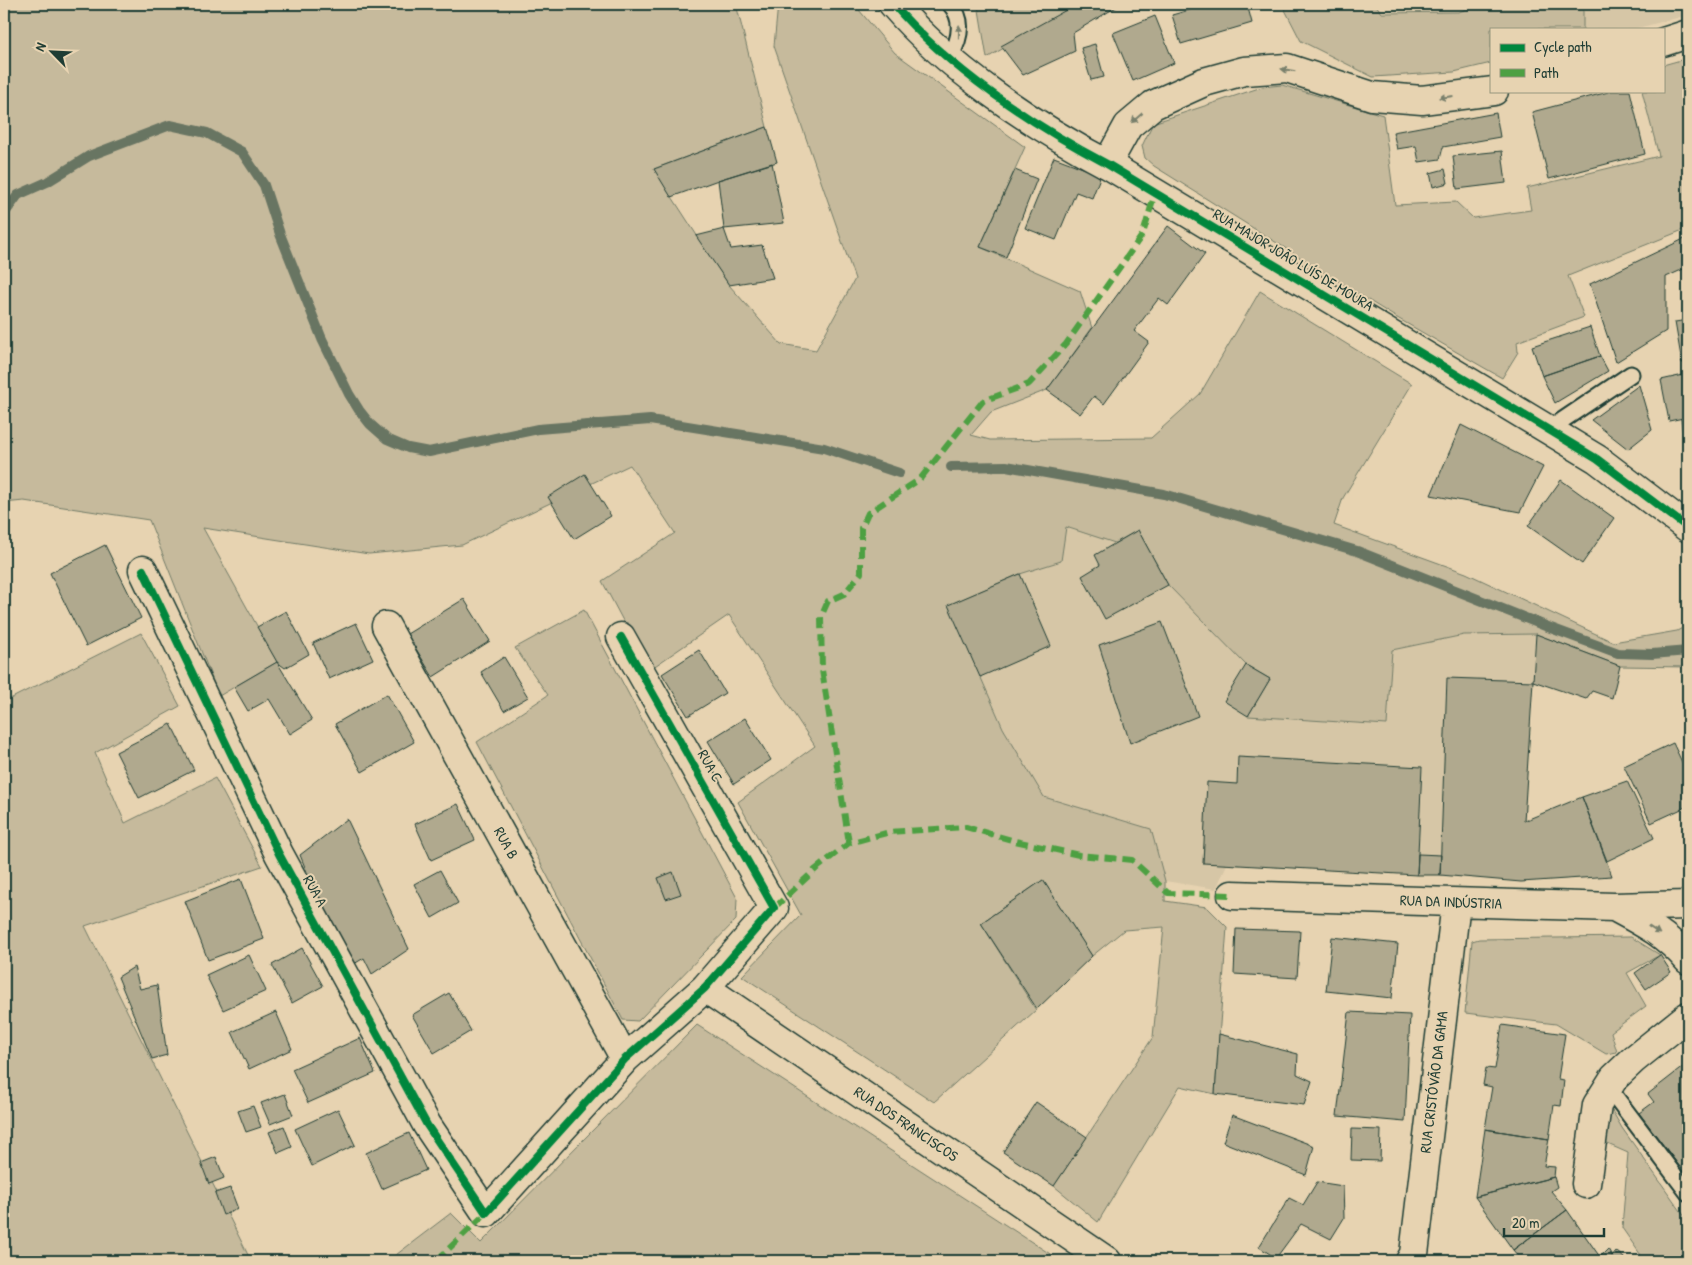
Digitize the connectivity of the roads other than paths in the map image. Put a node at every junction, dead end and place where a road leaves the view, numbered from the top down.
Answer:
1 (893, 4) edge
2 (950, 4) edge
3 (1688, 34) edge
4 (1664, 42) edge
5 (949, 60) junction
6 (1490, 92) edge
7 (1107, 164) junction
8 (1631, 374) dead end
9 (1548, 430) junction
10 (1688, 528) edge
11 (143, 570) dead end
12 (386, 626) dead end
13 (621, 637) dead end
14 (1232, 895) dead end
15 (1682, 900) edge
16 (1456, 902) junction
17 (1614, 907) junction
18 (1688, 960) edge
19 (706, 988) junction
20 (1688, 1016) edge
21 (625, 1059) junction
22 (1608, 1087) junction
23 (1586, 1184) dead end
24 (1688, 1193) edge
25 (1107, 1261) edge
26 (1410, 1261) edge

1 - 5 street, RUA MAJOR JOÃO LUÍS DE MOURA
5 -> 2 lane
3 - 4 street
5 - 7 street, RUA MAJOR JOÃO LUÍS DE MOURA
6 -> 7 street
7 - 9 street, RUA MAJOR JOÃO LUÍS DE MOURA
8 - 9 lane
9 - 10 street, RUA MAJOR JOÃO LUÍS DE MOURA
11 - 21 street, RUA A
12 - 21 street, RUA B
13 - 19 street, RUA C
14 - 16 street, RUA DA INDÚSTRIA
15 - 17 street, RUA DA INDÚSTRIA
16 - 17 street, RUA DA INDÚSTRIA
16 - 26 street, RUA CRISTÓVÃO DA GAMA
17 -> 18 street
19 - 21 street
19 - 25 street, RUA DOS FRANCISCOS
20 - 22 street
22 - 23 street
22 - 24 lane

